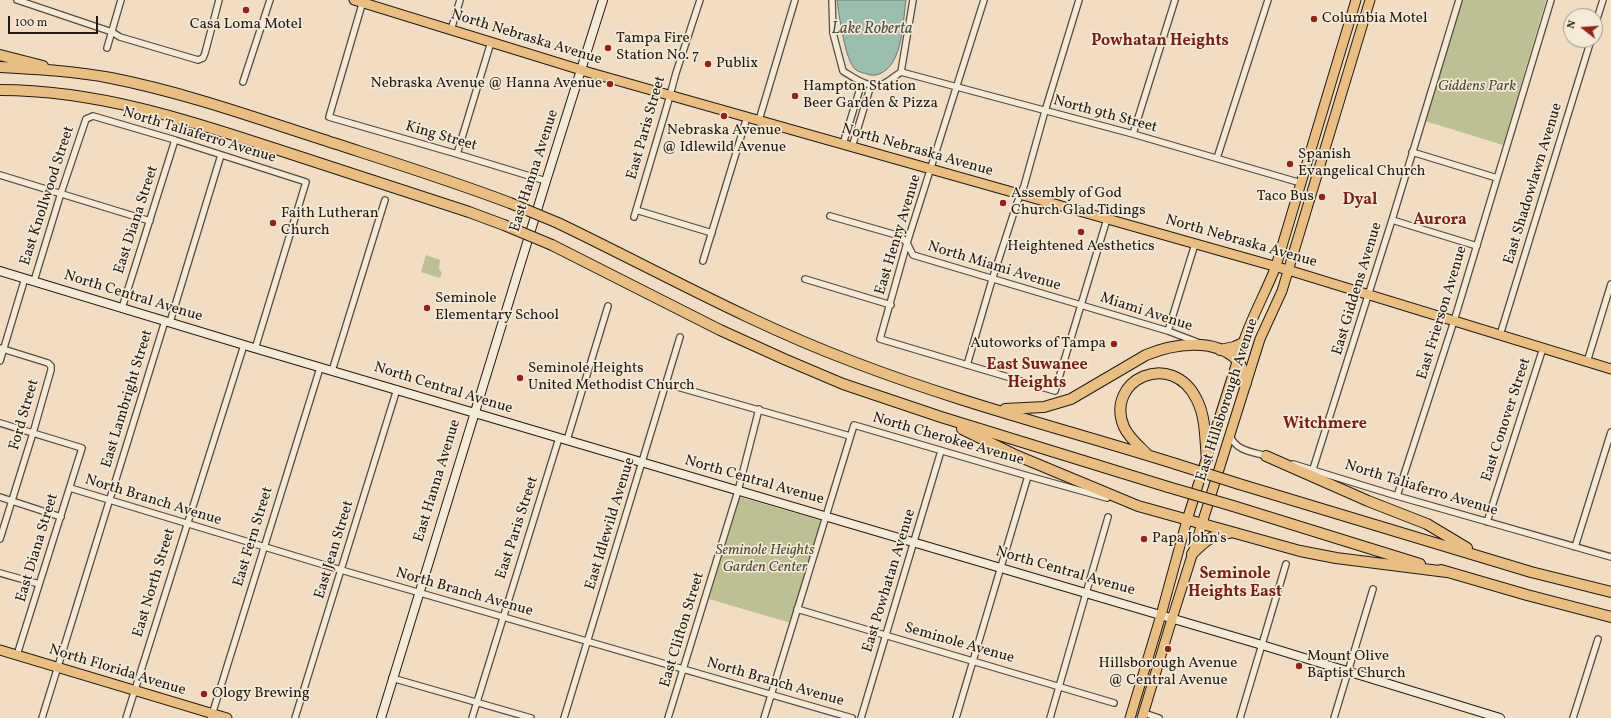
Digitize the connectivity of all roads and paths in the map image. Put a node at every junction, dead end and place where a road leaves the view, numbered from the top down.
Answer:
1 (17, 0) edge
2 (121, 0) edge
3 (270, 0) edge
4 (460, 0) edge
5 (603, 0) edge
6 (700, 0) edge
7 (795, 0) edge
8 (832, 0) edge
9 (913, 0) edge
10 (984, 0) edge
11 (1079, 0) edge
12 (1174, 0) edge
13 (1268, 0) edge
14 (1356, 0) edge
15 (1459, 0) edge
16 (1551, 0) edge
17 (360, 1) edge
18 (218, 2) edge
19 (1368, 2) edge
20 (451, 30) junction
21 (112, 32) junction
22 (491, 42) junction
23 (107, 48) dead end
24 (1588, 48) edge
25 (0, 56) edge
26 (1338, 61) junction
27 (0, 68) edge
28 (582, 70) junction
29 (63, 71) junction
30 (901, 72) junction
31 (243, 82) dead end
32 (862, 82) junction
33 (871, 85) junction
34 (958, 87) junction
35 (0, 91) edge
36 (670, 95) junction
37 (1045, 111) junction
38 (1336, 112) junction
39 (747, 117) junction
40 (86, 119) joint
41 (759, 120) junction
42 (1133, 134) junction
43 (176, 140) junction
44 (848, 146) junction
45 (1412, 152) junction
46 (457, 154) junction
47 (221, 155) junction
48 (1217, 158) junction
49 (932, 169) junction
50 (0, 175) edge
51 (1497, 178) junction
52 (546, 181) junction
53 (1301, 183) junction
54 (61, 193) junction
55 (1021, 195) junction
56 (385, 200) dead end
57 (636, 210) junction
58 (830, 216) dead end
59 (634, 217) dead end
60 (1107, 219) junction
61 (1392, 220) junction
62 (150, 221) junction
63 (712, 233) junction
64 (907, 243) junction
65 (1195, 244) junction
66 (1477, 246) junction
67 (703, 261) dead end
68 (1276, 266) junction
69 (1288, 270) junction
70 (0, 271) edge
71 (25, 278) junction
72 (805, 279) dead end
73 (992, 280) junction
74 (34, 281) junction
75 (1611, 284) edge
76 (1369, 294) junction
77 (891, 304) junction
78 (1081, 305) junction
79 (608, 306) dead end
80 (122, 308) junction
81 (1454, 321) junction
82 (167, 322) junction
83 (1168, 331) junction
84 (1500, 335) junction
85 (680, 337) dead end
86 (1243, 343) junction
87 (1204, 345) junction
88 (244, 346) junction
89 (2, 348) edge
90 (1543, 348) junction
91 (255, 349) junction
92 (1220, 350) junction
93 (0, 361) edge
94 (1238, 361) junction
95 (1587, 362) junction
96 (967, 365) junction
97 (320, 368) junction
98 (1611, 369) edge
99 (332, 371) junction
100 (1246, 383) junction
101 (667, 384) junction
102 (397, 389) junction
103 (759, 409) junction
104 (993, 409) junction
105 (474, 413) junction
106 (941, 417) junction
107 (0, 423) edge
108 (1611, 432) edge
109 (33, 433) junction
110 (1230, 435) junction
111 (850, 436) junction
112 (559, 438) junction
113 (567, 440) junction
114 (941, 451) junction
115 (1150, 456) junction
116 (1266, 456) junction
117 (1207, 460) junction
118 (643, 463) junction
119 (1313, 469) junction
120 (1028, 476) junction
121 (70, 488) junction
122 (738, 491) junction
123 (1397, 496) junction
124 (0, 498) edge
125 (109, 500) junction
126 (12, 501) junction
127 (1138, 506) junction
128 (61, 517) junction
129 (825, 517) junction
130 (1108, 517) dead end
131 (1187, 520) junction
132 (1487, 522) junction
133 (1203, 523) junction
134 (186, 524) junction
135 (1234, 533) junction
136 (0, 539) edge
137 (914, 543) junction
138 (264, 547) junction
139 (1575, 547) junction
140 (1192, 554) junction
141 (1479, 556) junction
142 (1611, 557) edge
143 (1286, 564) dead end
144 (1001, 568) junction
145 (341, 570) junction
146 (1447, 572) junction
147 (0, 573) edge
148 (39, 584) junction
149 (1373, 589) dead end
150 (419, 592) junction
151 (1611, 592) edge
152 (1088, 593) junction
153 (797, 609) junction
154 (1161, 615) junction
155 (502, 616) junction
156 (1611, 617) edge
157 (1172, 619) junction
158 (886, 635) junction
159 (1598, 639) dead end
160 (587, 641) junction
161 (1262, 645) junction
162 (0, 650) edge
163 (18, 655) junction
164 (973, 660) junction
165 (57, 667) junction
166 (683, 668) junction
167 (1348, 671) junction
168 (392, 678) junction
169 (1060, 686) junction
170 (135, 690) junction
171 (772, 694) junction
172 (476, 702) junction
173 (1114, 702) dead end
174 (211, 716) edge
175 (1143, 716) edge
176 (42, 718) edge
177 (126, 718) edge
178 (227, 718) edge
179 (295, 718) edge
180 (381, 718) edge
181 (472, 718) edge
182 (531, 718) edge
183 (564, 718) edge
184 (668, 718) edge
185 (764, 718) edge
186 (852, 718) edge
187 (861, 718) edge
188 (956, 718) edge
189 (1050, 718) edge
190 (1130, 718) edge
191 (1159, 718) edge
192 (1240, 718) edge
193 (1334, 718) edge
194 (1500, 718) edge
195 (1574, 718) edge

1 - 21 street
2 - 21 street
3 - 31 street
4 - 20 street
5 - 28 street, East Hanna Avenue
6 - 36 street, East Paris Street
7 - 41 street
8 - 32 street
9 - 30 street
10 - 34 street, East Henry Avenue
11 - 37 street
12 - 42 street
13 - 48 street
14 - 26 main road, East Hillsborough Avenue
15 - 45 street, East Giddens Avenue
16 - 51 street, East Frierson Avenue
17 - 20 main road, North Nebraska Avenue
17 - 46 street, King Street
18 - 21 street
19 - 38 main road, East Hillsborough Avenue
20 - 22 main road, North Nebraska Avenue
21 - 23 street
22 - 28 main road, North Nebraska Avenue
22 - 46 street
24 - 84 street, East Shadowlawn Avenue
25 - 29 highway
26 - 38 main road
26 - 53 main road, East Hillsborough Avenue
27 - 29 highway
28 - 36 main road, North Nebraska Avenue
28 - 52 street, East Hanna Avenue
29 - 104 highway, bridge
30 - 33 street
30 - 34 street, North 9th Street
32 - 33 street
32 - 44 street
33 - 44 street
34 - 37 street, North 9th Street
34 - 49 street, East Henry Avenue
35 - 106 highway, bridge
36 - 39 main road, North Nebraska Avenue
36 - 57 street, East Paris Street
37 - 42 street, North 9th Street
37 - 55 street
38 - 69 main road, East Hillsborough Avenue
39 - 41 main road, North Nebraska Avenue
39 - 63 street
40 - 43 street, North Taliaferro Avenue
40 - 54 street, East Knollwood Street
41 - 44 main road, North Nebraska Avenue
42 - 48 street, North 9th Street
43 - 47 street, North Taliaferro Avenue
43 - 62 street, East Diana Street
44 - 49 main road, North Nebraska Avenue
45 - 51 street
45 - 61 street, East Giddens Avenue
46 - 52 street, King Street
47 - 82 street, East Lambright Street
47 - 91 street, North Taliaferro Avenue
48 - 53 street, North 9th Street
49 - 55 main road, North Nebraska Avenue
49 - 64 street, East Henry Avenue
50 - 54 street
51 - 66 street, East Frierson Avenue
52 - 105 street, East Hanna Avenue
53 - 68 main road, East Hillsborough Avenue
54 - 62 street
54 - 74 street, East Knollwood Street
55 - 60 main road, North Nebraska Avenue
55 - 73 street
56 - 99 street
57 - 59 street, East Paris Street
57 - 63 street
58 - 64 street, North Miami Avenue
60 - 65 main road, North Nebraska Avenue
60 - 78 street
61 - 66 street
61 - 76 street, East Giddens Avenue
62 - 80 street, East Diana Street
63 - 67 street
64 - 73 street, North Miami Avenue
64 - 77 street, East Henry Avenue
65 - 68 main road, North Nebraska Avenue
65 - 83 street
66 - 81 street, East Frierson Avenue
68 - 69 main road, North Nebraska Avenue
68 - 86 main road, East Hillsborough Avenue
69 - 76 main road, North Nebraska Avenue
69 - 100 main road, East Hillsborough Avenue
70 - 71 street, North Central Avenue
71 - 74 street, North Central Avenue
71 - 89 street, East Knollwood Street
72 - 77 street
73 - 78 street, North Miami Avenue
73 - 96 street
74 - 80 street, North Central Avenue
75 - 95 street
76 - 81 main road, North Nebraska Avenue
76 - 119 street, East Giddens Avenue
77 - 96 street, East Henry Avenue
78 - 83 street, Miami Avenue
78 - 96 street
79 - 113 street
80 - 82 street, North Central Avenue
81 - 84 main road, North Nebraska Avenue
81 - 123 street, East Frierson Avenue
82 - 88 street, North Central Avenue
82 - 125 street, East Lambright Street
83 - 87 street, Miami Avenue
84 - 90 main road, North Nebraska Avenue
85 - 101 street, East Idlewild Avenue
86 - 92 highway
86 - 94 main road, East Hillsborough Avenue
87 - 92 highway
87 - 104 highway
88 - 91 street, North Central Avenue
88 - 134 street, East North Street
89 - 93 street, East Knollwood Street
89 - 109 street, Ford Street
90 - 95 main road, North Nebraska Avenue
90 - 132 street, East Conover Street
91 - 97 street, North Central Avenue
92 - 94 highway
94 - 100 highway
94 - 117 main road, East Hillsborough Avenue
95 - 98 main road, North Nebraska Avenue
97 - 99 street, North Central Avenue
97 - 138 street, East Fern Street
99 - 102 street, North Central Avenue
100 - 110 main road, East Hillsborough Avenue
101 - 103 street, North Cherokee Avenue
101 - 118 street, East Idlewild Avenue
102 - 105 street, North Central Avenue
102 - 145 street, East Jean Street
103 - 111 street, North Cherokee Avenue
103 - 122 street, East Clifton Street
104 - 115 highway
105 - 112 street, North Central Avenue
105 - 150 street, East Hanna Avenue
106 - 127 highway
106 - 146 highway, bridge
107 - 109 street
108 - 139 street
109 - 121 street, East Diana Street
109 - 126 street, Ford Street
110 - 116 street, North Taliaferro Avenue
110 - 133 main road, East Hillsborough Avenue
111 - 114 street, North Cherokee Avenue
111 - 129 street
112 - 113 street, North Central Avenue
112 - 155 street, East Paris Street
113 - 118 street, North Central Avenue
114 - 120 street, North Cherokee Avenue
114 - 137 street, East Powhatan Avenue
115 - 117 highway
115 - 141 highway, bridge
116 - 119 street, North Taliaferro Avenue
116 - 141 highway
117 - 131 main road, East Hillsborough Avenue
118 - 122 street, North Central Avenue
118 - 160 street, East Idlewild Avenue
119 - 123 street, North Taliaferro Avenue
120 - 127 street, North Cherokee Avenue
120 - 144 street
121 - 125 street, North Branch Avenue
121 - 128 street, East Diana Street
122 - 129 street, North Central Avenue
122 - 166 street, East Clifton Street
123 - 132 street, North Taliaferro Avenue
124 - 126 street
125 - 134 street, North Branch Avenue
125 - 165 street, East Lambright Street
126 - 128 street
126 - 136 street, Ford Street
127 - 131 highway
128 - 148 street, East Diana Street
129 - 137 street, North Central Avenue
129 - 153 street
130 - 152 street
131 - 133 highway
131 - 154 main road, East Hillsborough Avenue
132 - 139 street, North Taliaferro Avenue
133 - 135 highway
133 - 140 main road, East Hillsborough Avenue
134 - 138 street, North Branch Avenue
134 - 170 street, East North Street
135 - 140 highway
135 - 146 highway
137 - 144 street, North Central Avenue
137 - 158 street, East Powhatan Avenue
138 - 145 street, North Branch Avenue
138 - 174 street, East Fern Street
139 - 142 street, North Taliaferro Avenue
140 - 157 main road, East Hillsborough Avenue
141 - 151 highway
143 - 161 street
144 - 152 street, North Central Avenue
144 - 164 street
145 - 150 street, North Branch Avenue
145 - 179 street, East Jean Street
146 - 156 highway
147 - 148 street
148 - 163 street, East Diana Street
149 - 167 street
150 - 155 street, North Branch Avenue
150 - 168 street, East Hanna Avenue
152 - 154 street, North Central Avenue
152 - 169 street
153 - 158 street, Seminole Avenue
153 - 171 street
154 - 157 street, North Central Avenue
154 - 190 main road, East Hillsborough Avenue
155 - 160 street, North Branch Avenue
155 - 172 street, East Paris Street
157 - 161 street, North Central Avenue
157 - 175 main road, East Hillsborough Avenue
158 - 164 street, Seminole Avenue
158 - 187 street, East Powhatan Avenue
159 - 195 street
160 - 166 street, North Branch Avenue
160 - 183 street, East Idlewild Avenue
161 - 167 street, North Central Avenue
161 - 192 street
162 - 163 main road, North Florida Avenue
163 - 165 main road, North Florida Avenue
164 - 169 street, Seminole Avenue
164 - 188 street
165 - 170 main road, North Florida Avenue
165 - 176 street, East Lambright Street
166 - 171 street, North Branch Avenue
166 - 184 street, East Clifton Street
167 - 193 street
167 - 194 street, North Central Avenue
168 - 172 street
168 - 180 street, East Hanna Avenue
169 - 173 street, Seminole Avenue
169 - 189 street
170 - 174 main road, North Florida Avenue
170 - 177 street, East North Street
171 - 185 street
171 - 186 street, North Branch Avenue
172 - 181 street, East Paris Street
172 - 182 street
174 - 178 main road, North Florida Avenue
175 - 191 street

